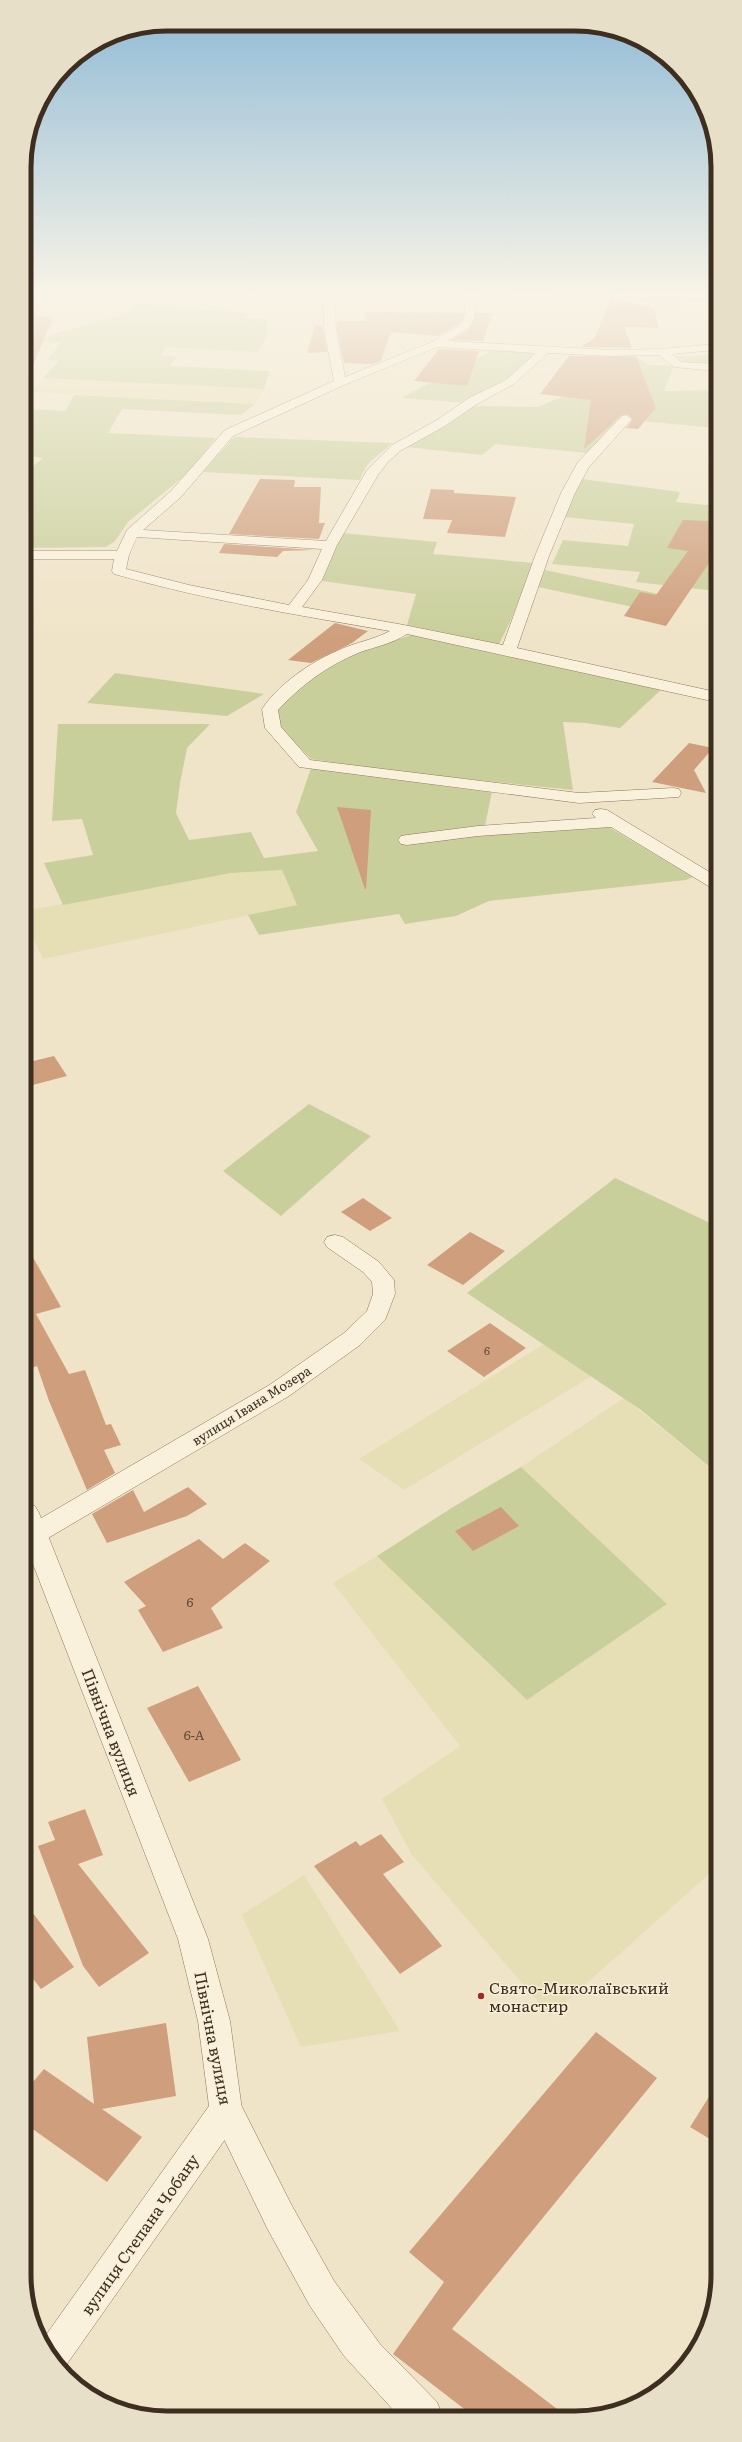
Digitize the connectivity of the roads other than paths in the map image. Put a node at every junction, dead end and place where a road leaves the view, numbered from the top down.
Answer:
1 (282, 409) edge
2 (462, 409) edge
3 (626, 418) dead end
4 (132, 533) junction
5 (330, 545) junction
6 (31, 555) edge
7 (122, 556) junction
8 (293, 610) junction
9 (404, 629) junction
10 (508, 652) junction
11 (711, 696) edge
12 (673, 793) dead end
13 (579, 798) junction
14 (612, 822) junction
15 (407, 840) dead end
16 (711, 880) edge
17 (335, 1242) dead end
18 (31, 1523) edge
19 (31, 1527) edge
20 (226, 2110) junction
21 (55, 2352) edge
22 (420, 2411) edge

1 - 4 street
2 - 5 street
3 - 10 street
4 - 5 street
4 - 7 street
5 - 8 street
6 - 7 street
7 - 8 street
8 - 9 street
9 - 10 street
9 - 13 street
10 - 11 street
12 - 13 street
13 - 14 street
14 - 15 street
14 - 16 street
17 - 18 street, вулиця Івана Мозера
19 - 20 street, Північна вулиця
20 - 21 street, вулиця Степана Чобану
20 - 22 street, Північна вулиця

